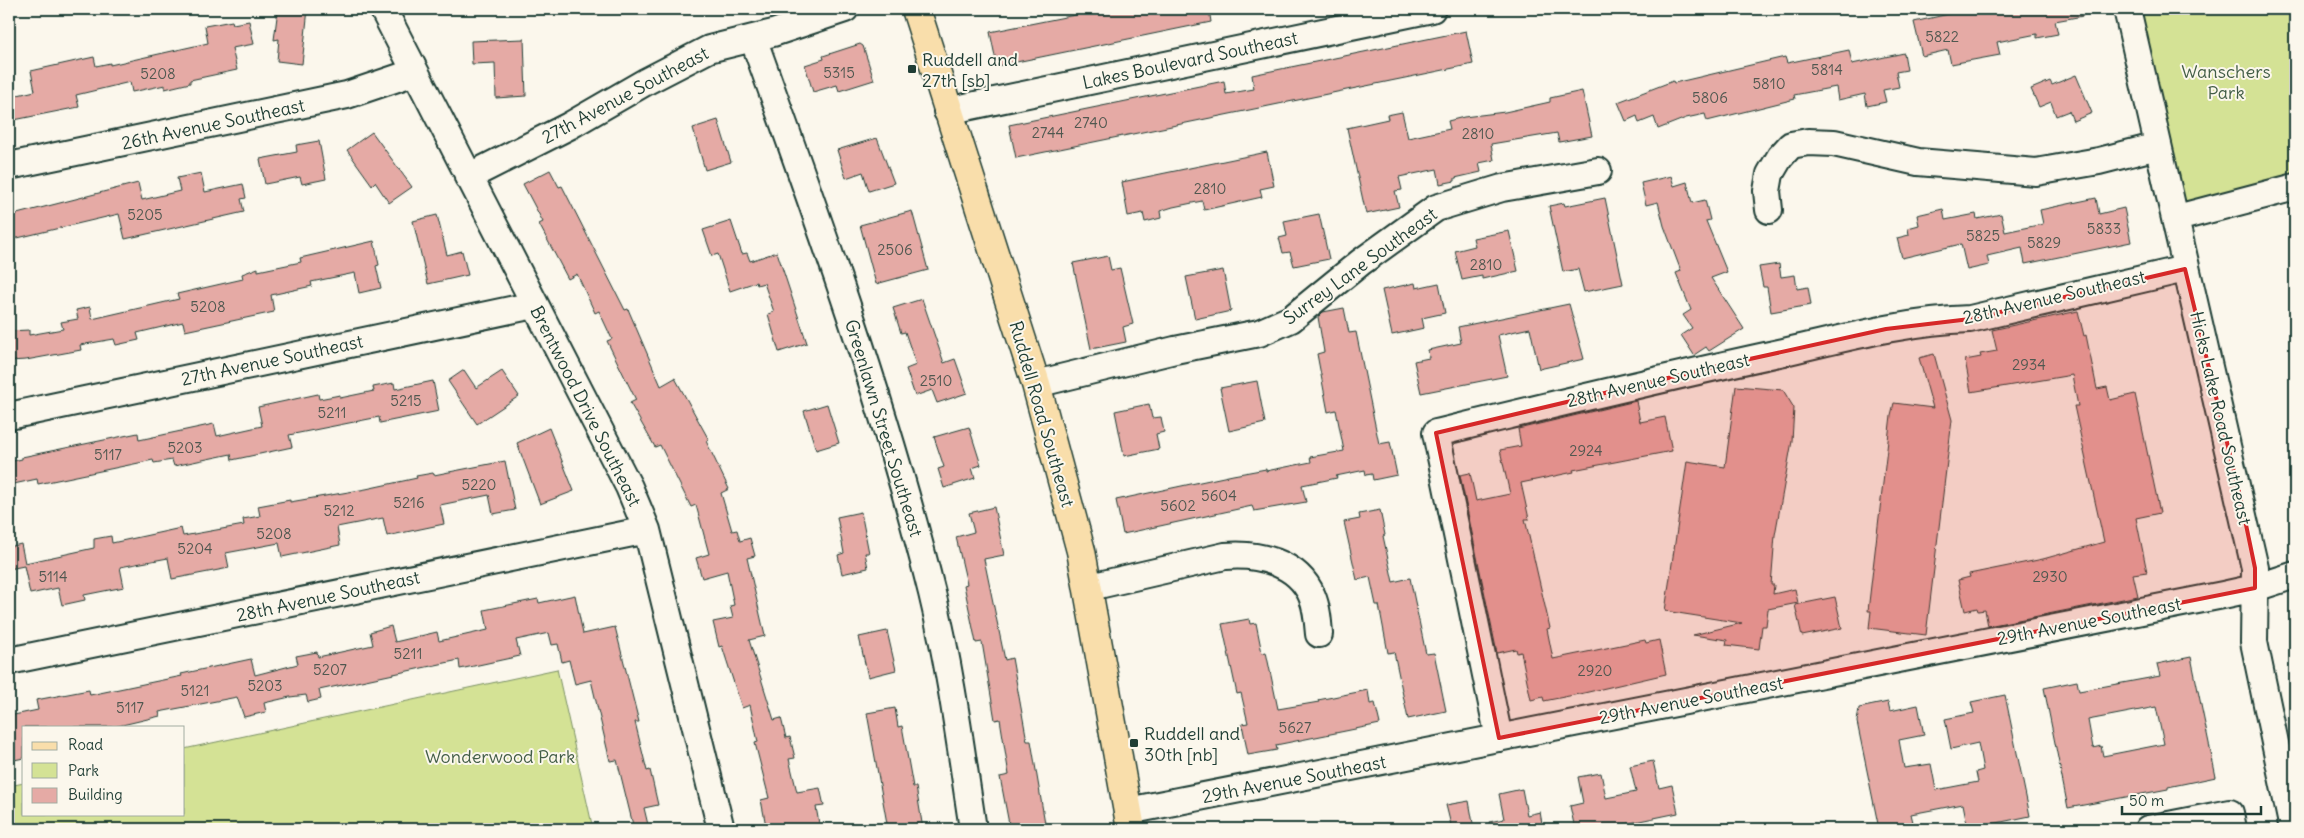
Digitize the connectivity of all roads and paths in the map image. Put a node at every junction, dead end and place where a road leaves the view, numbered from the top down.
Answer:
1 (383, 9) edge
2 (845, 9) edge
3 (916, 9) edge
4 (1432, 9) edge
5 (2127, 9) edge
6 (753, 38) junction
7 (415, 72) junction
8 (947, 111) junction
9 (2158, 146) junction
10 (9, 166) edge
11 (1598, 171) dead end
12 (468, 177) junction
13 (2295, 187) edge
14 (1769, 210) dead end
15 (2176, 218) junction
16 (2186, 269) junction
17 (534, 305) junction
18 (1036, 384) junction
19 (9, 416) edge
20 (647, 530) junction
21 (2295, 575) edge
22 (1090, 586) junction
23 (2255, 588) junction
24 (1319, 634) dead end
25 (9, 661) edge
26 (1499, 738) junction
27 (1129, 820) edge
28 (721, 829) edge
29 (973, 829) edge
30 (2148, 829) edge
31 (2233, 829) edge
32 (2293, 829) edge

1 - 7 street, Brentwood Drive Southeast
2 - 6 street, 27th Avenue Southeast
3 - 8 main road, Ruddell Road Southeast
4 - 8 street, Lakes Boulevard Southeast
5 - 9 street, Hicks Lake Road Southeast
6 - 12 street, 27th Avenue Southeast
6 - 29 street, Greenlawn Street Southeast
7 - 10 street, 26th Avenue Southeast
7 - 12 street, Brentwood Drive Southeast
8 - 18 main road, Ruddell Road Southeast
9 - 14 street
9 - 15 street, Hicks Lake Road Southeast
11 - 18 street, Surrey Lane Southeast
12 - 17 street, Brentwood Drive Southeast
13 - 15 street
15 - 16 street, Hicks Lake Road Southeast
16 - 23 street, Hicks Lake Road Southeast
16 - 26 street, 28th Avenue Southeast
17 - 19 street, 27th Avenue Southeast
17 - 20 street, Brentwood Drive Southeast
18 - 22 main road, Ruddell Road Southeast
20 - 25 street, 28th Avenue Southeast
20 - 28 street, Brentwood Drive Southeast
21 - 23 street, 29th Avenue Southeast
22 - 24 street
22 - 27 main road, Ruddell Road Southeast
23 - 26 street, 29th Avenue Southeast
23 - 32 street, Hicks Lake Road Southeast
26 - 27 street, 29th Avenue Southeast
30 - 31 street

